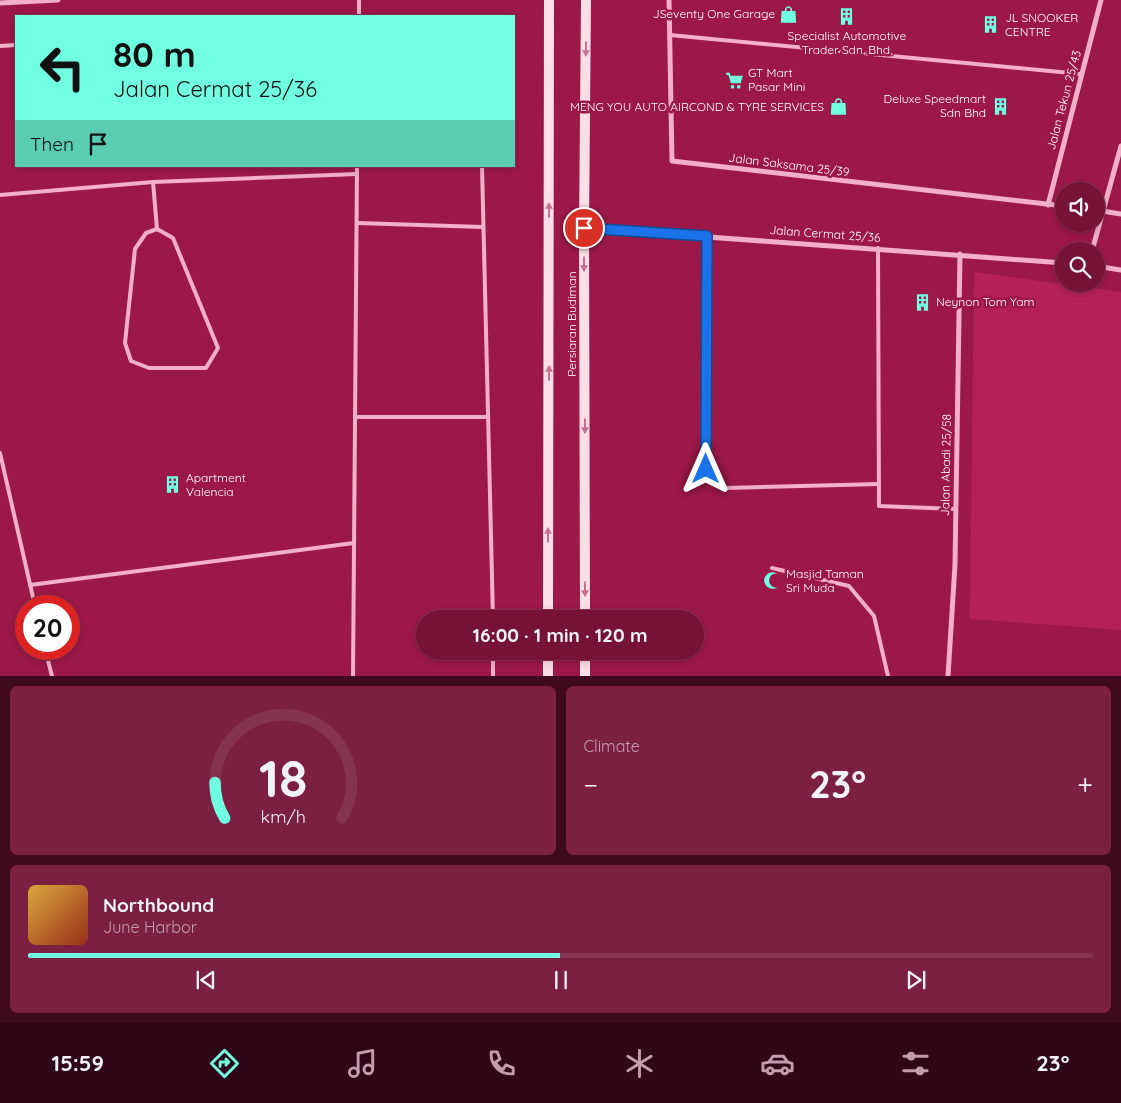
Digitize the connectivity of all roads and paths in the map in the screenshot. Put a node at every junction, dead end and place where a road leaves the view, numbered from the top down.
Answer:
1 (58, 0) edge
2 (359, 0) edge
3 (549, 0) edge
4 (586, 0) edge
5 (669, 0) edge
6 (1101, 0) edge
7 (0, 3) edge
8 (359, 15) edge
9 (670, 35) junction
10 (15, 45) edge
11 (0, 46) edge
12 (1081, 74) junction
13 (1121, 146) edge
14 (358, 167) edge
15 (482, 167) edge
16 (357, 174) junction
17 (153, 182) junction
18 (0, 195) edge
19 (1105, 204) edge
20 (1048, 205) junction
21 (1055, 205) edge
22 (1105, 211) edge
23 (1121, 214) edge
24 (357, 223) junction
25 (483, 227) junction
26 (584, 228) junction
27 (157, 229) junction
28 (707, 236) junction
29 (878, 248) junction
30 (960, 254) junction
31 (1055, 262) edge
32 (1105, 267) edge
33 (1121, 270) edge
34 (356, 416) junction
35 (488, 417) junction
36 (0, 453) edge
37 (879, 484) junction
38 (956, 509) junction
39 (354, 544) junction
40 (772, 568) dead end
41 (30, 584) junction
42 (32, 595) edge
43 (493, 610) edge
44 (548, 610) edge
45 (585, 610) edge
46 (48, 660) edge
47 (493, 660) edge
48 (548, 660) edge
49 (585, 660) edge
50 (52, 676) edge
51 (353, 676) edge
52 (492, 676) edge
53 (548, 676) edge
54 (585, 676) edge
55 (888, 676) edge
56 (948, 676) edge

1 - 7 street
2 - 8 lane
44 -> 3 main road, Persiaran Budiman
4 -> 26 main road, Persiaran Budiman
5 - 9 street, Jalan Saksama 25/39
6 - 12 street, Jalan Tekun 25/43
9 - 12 lane
9 - 20 street, Jalan Saksama 25/39
10 - 11 lane
12 - 20 street, Jalan Tekun 25/43
13 - 19 street
14 - 16 lane
15 - 25 lane
16 - 17 lane
16 - 24 lane
17 - 18 lane
17 - 27 lane
20 - 21 street, Jalan Saksama 25/39
22 - 23 street
24 - 25 lane
24 - 34 lane
25 - 35 lane
26 - 28 street, Jalan Cermat 25/36
26 -> 45 main road, Persiaran Budiman
27 - 27 lane
28 - 29 street, Jalan Cermat 25/36
28 - 37 lane
29 - 30 street, Jalan Cermat 25/36
29 - 37 lane
30 - 31 street, Jalan Cermat 25/36
30 - 38 street, Jalan Abadi 25/58
32 - 33 street
34 - 35 lane
34 - 39 lane
35 - 43 lane
36 - 41 lane
37 - 38 lane
38 - 56 street, Jalan Abadi 25/58
39 - 41 lane
39 - 51 lane
40 - 55 lane
41 - 42 lane
46 - 50 lane
47 - 52 lane
48 - 53 main road
49 - 54 main road

